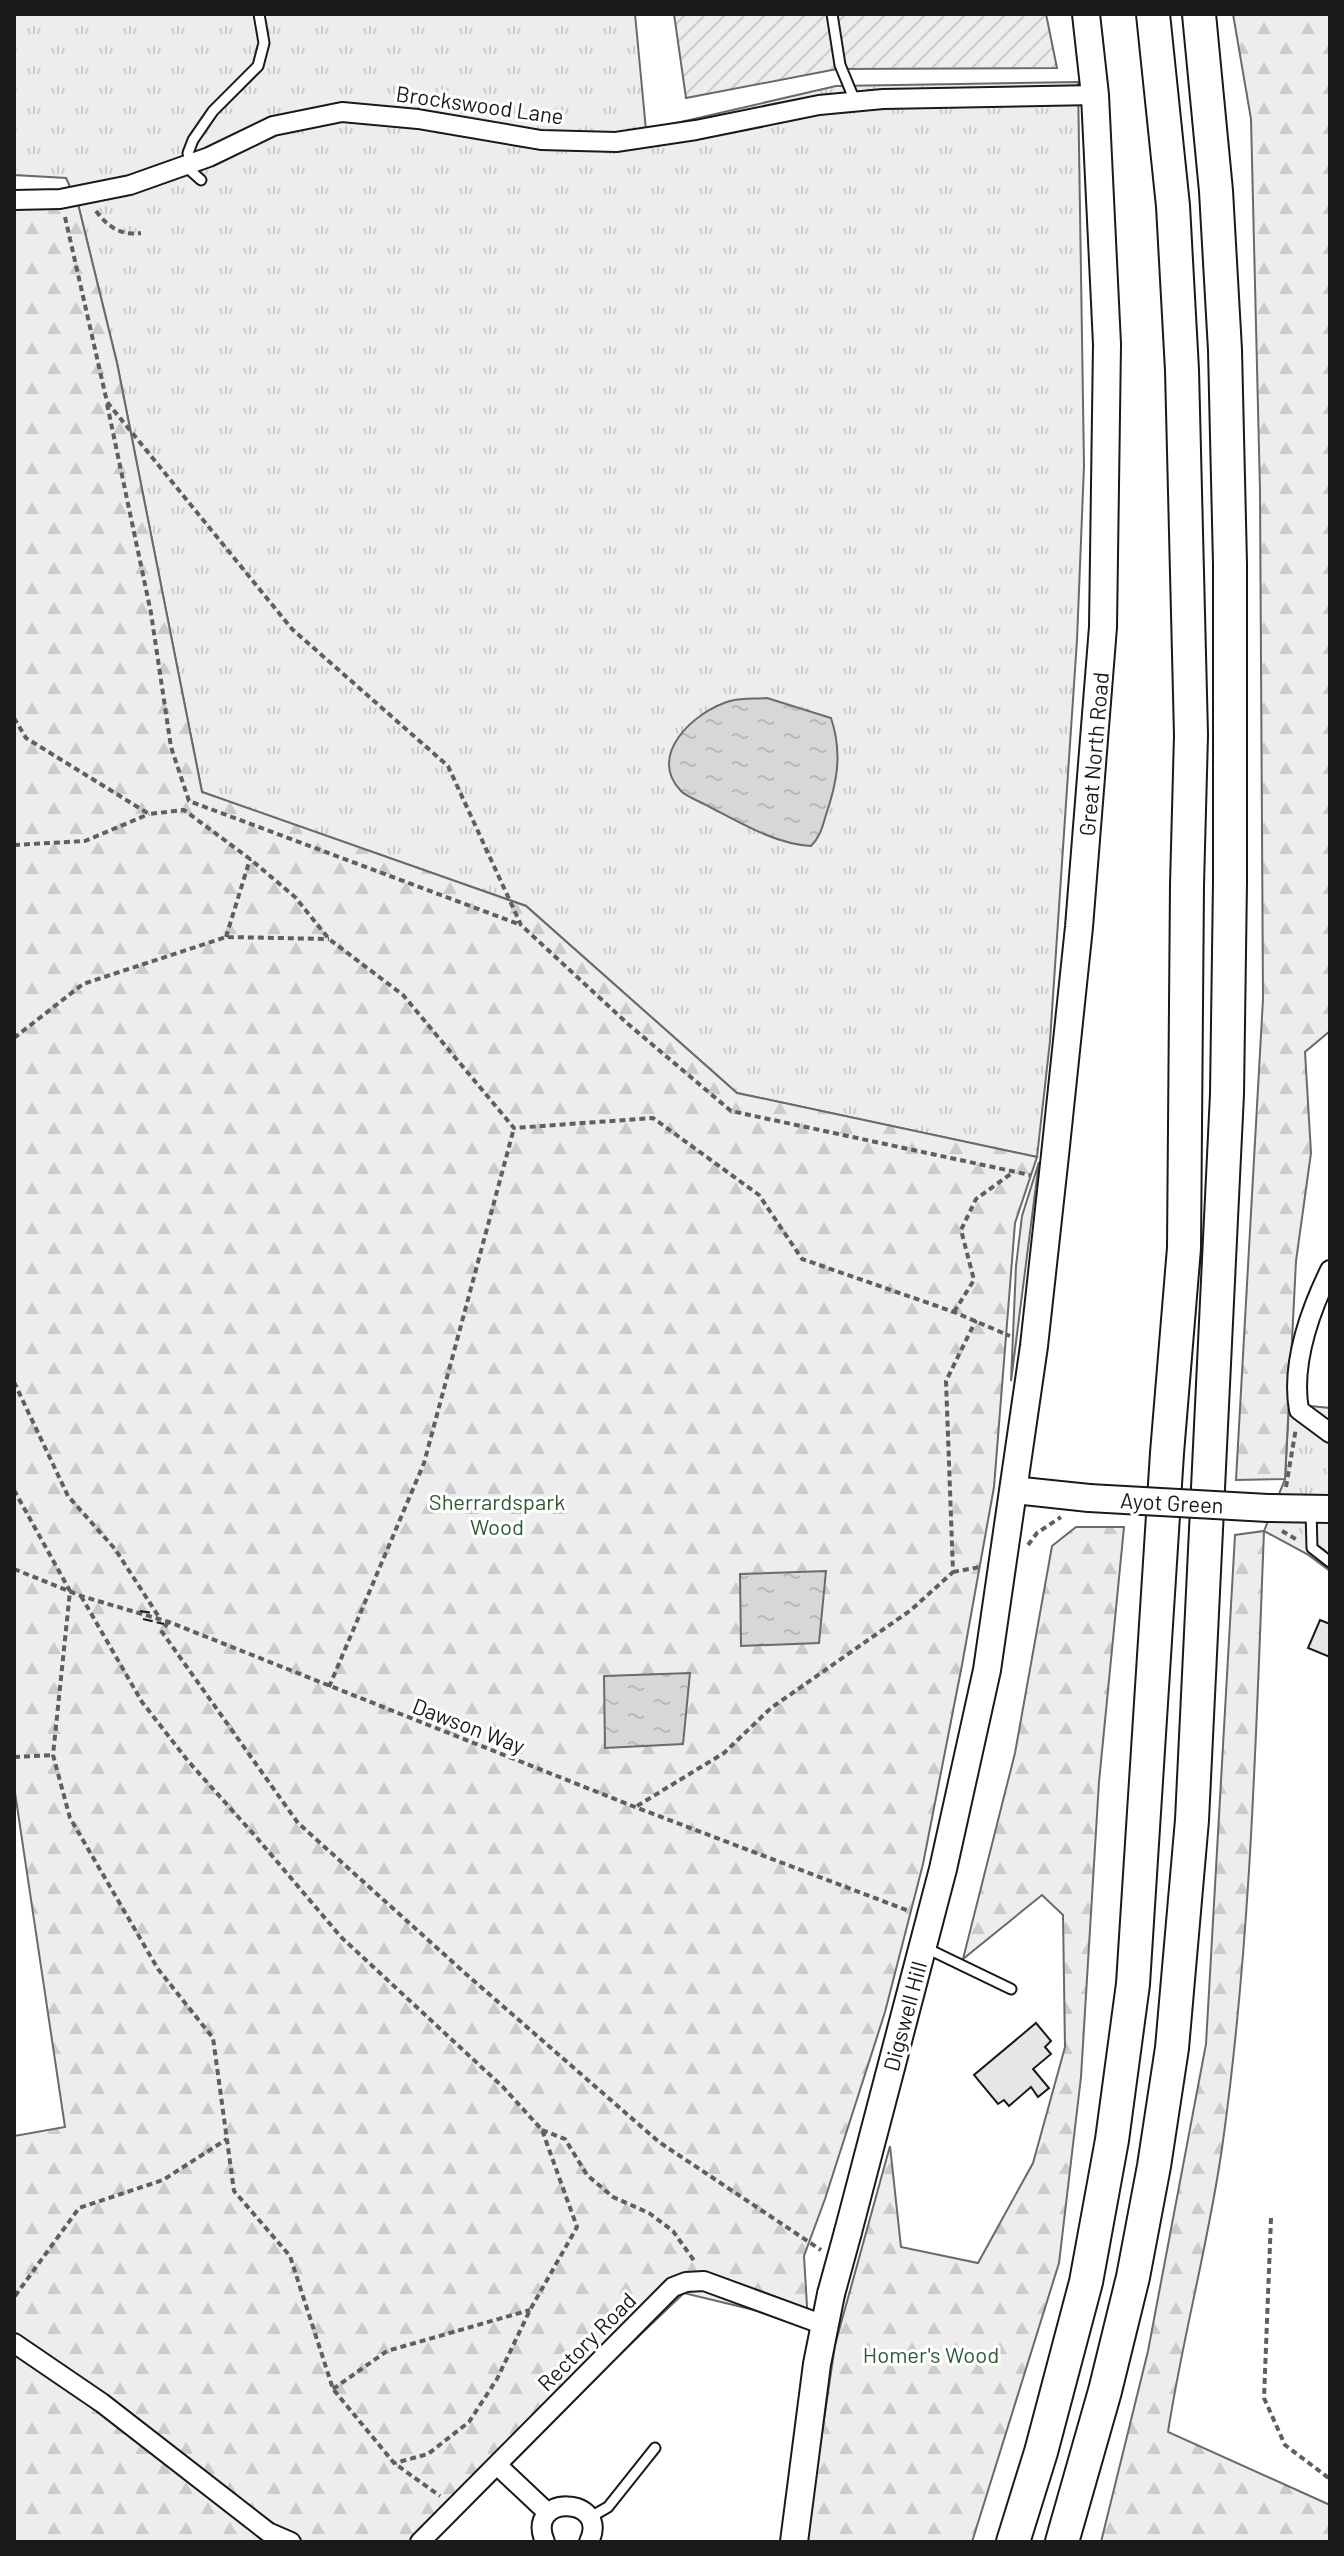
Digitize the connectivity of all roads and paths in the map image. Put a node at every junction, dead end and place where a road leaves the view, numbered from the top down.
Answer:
1 (259, 14) edge
2 (832, 14) edge
3 (1086, 14) edge
4 (1153, 14) edge
5 (1199, 14) edge
6 (1095, 95) junction
7 (855, 101) junction
8 (189, 164) junction
9 (201, 180) dead end
10 (60, 199) junction
11 (14, 200) edge
12 (92, 205) dead end
13 (141, 233) dead end
14 (107, 402) junction
15 (14, 718) edge
16 (149, 814) junction
17 (14, 845) edge
18 (250, 859) junction
19 (521, 925) junction
20 (226, 937) junction
21 (329, 939) junction
22 (14, 1038) edge
23 (514, 1128) junction
24 (1012, 1173) junction
25 (1031, 1175) dead end
26 (1330, 1270) edge
27 (954, 1312) junction
28 (976, 1320) junction
29 (1010, 1336) dead end
30 (14, 1382) edge
31 (1299, 1410) junction
32 (1330, 1433) edge
33 (14, 1490) edge
34 (1014, 1490) junction
35 (1275, 1509) junction
36 (1320, 1509) edge
37 (1312, 1548) junction
38 (1330, 1562) edge
39 (980, 1567) dead end
40 (14, 1569) edge
41 (953, 1572) junction
42 (70, 1591) junction
43 (81, 1596) junction
44 (160, 1619) junction
45 (169, 1622) junction
46 (329, 1687) junction
47 (53, 1755) junction
48 (14, 1757) edge
49 (635, 1807) junction
50 (912, 1913) dead end
51 (923, 1947) junction
52 (1011, 1989) dead end
53 (542, 2130) junction
54 (227, 2139) junction
55 (1271, 2218) dead end
56 (824, 2252) dead end
57 (704, 2281) junction
58 (15, 2296) edge
59 (530, 2310) junction
60 (824, 2325) junction
61 (14, 2343) edge
62 (333, 2389) junction
63 (655, 2448) dead end
64 (394, 2463) junction
65 (498, 2466) junction
66 (1330, 2479) edge
67 (455, 2506) junction
68 (548, 2513) junction
69 (589, 2518) junction
70 (291, 2542) edge
71 (420, 2542) edge
72 (545, 2542) edge
73 (589, 2542) edge
74 (794, 2542) edge
75 (1013, 2542) edge
76 (1062, 2542) edge

1 - 8 lane
2 - 7 lane
3 - 6 main road, Great North Road
4 - 75 highway
5 - 76 highway
6 - 7 street, Brockswood Lane
6 - 34 main road, Great North Road
7 - 8 street, Brockswood Lane
8 - 9 lane
8 - 10 street, Brockswood Lane
10 - 11 street, Brockswood Lane
10 - 14 path
12 - 13 path
14 - 19 path
14 - 19 path
15 - 16 path
16 - 17 path
16 - 18 path
18 - 20 path
18 - 21 path
19 - 24 path
20 - 21 path
20 - 22 path
21 - 23 path
23 - 27 path
23 - 46 path
24 - 25 path
24 - 27 path
26 - 31 street
27 - 28 path
28 - 29 path
28 - 41 path
30 - 44 path
31 - 32 street
31 - 35 path
33 - 42 path
34 - 35 main road, Ayot Green, bridge
34 - 51 main road, Digswell Hill
35 - 36 main road, Ayot Green
35 - 37 path
36 - 37 lane
37 - 38 lane
39 - 41 path
40 - 42 path, Dawson Way
41 - 49 path
42 - 43 path, Dawson Way
42 - 47 path
43 - 44 path, Dawson Way
43 - 53 path
44 - 45 path, Dawson Way
45 - 46 path, Dawson Way
45 - 56 path
46 - 49 path, Dawson Way
47 - 48 path
47 - 54 path
49 - 50 path, Dawson Way
51 - 52 lane
51 - 60 main road, Digswell Hill, bridge
53 - 57 path
53 - 59 path
54 - 58 path
54 - 62 path
55 - 66 path
57 - 60 street
57 - 65 street, Rectory Road
59 - 62 path
59 - 64 path
60 - 74 main road, Digswell Hill
61 - 70 street
62 - 64 path
63 - 69 lane
64 - 67 path
65 - 67 street, Rectory Road
65 - 68 street
67 - 71 street, Rectory Road
68 - 69 street
68 - 72 street
69 - 73 street

